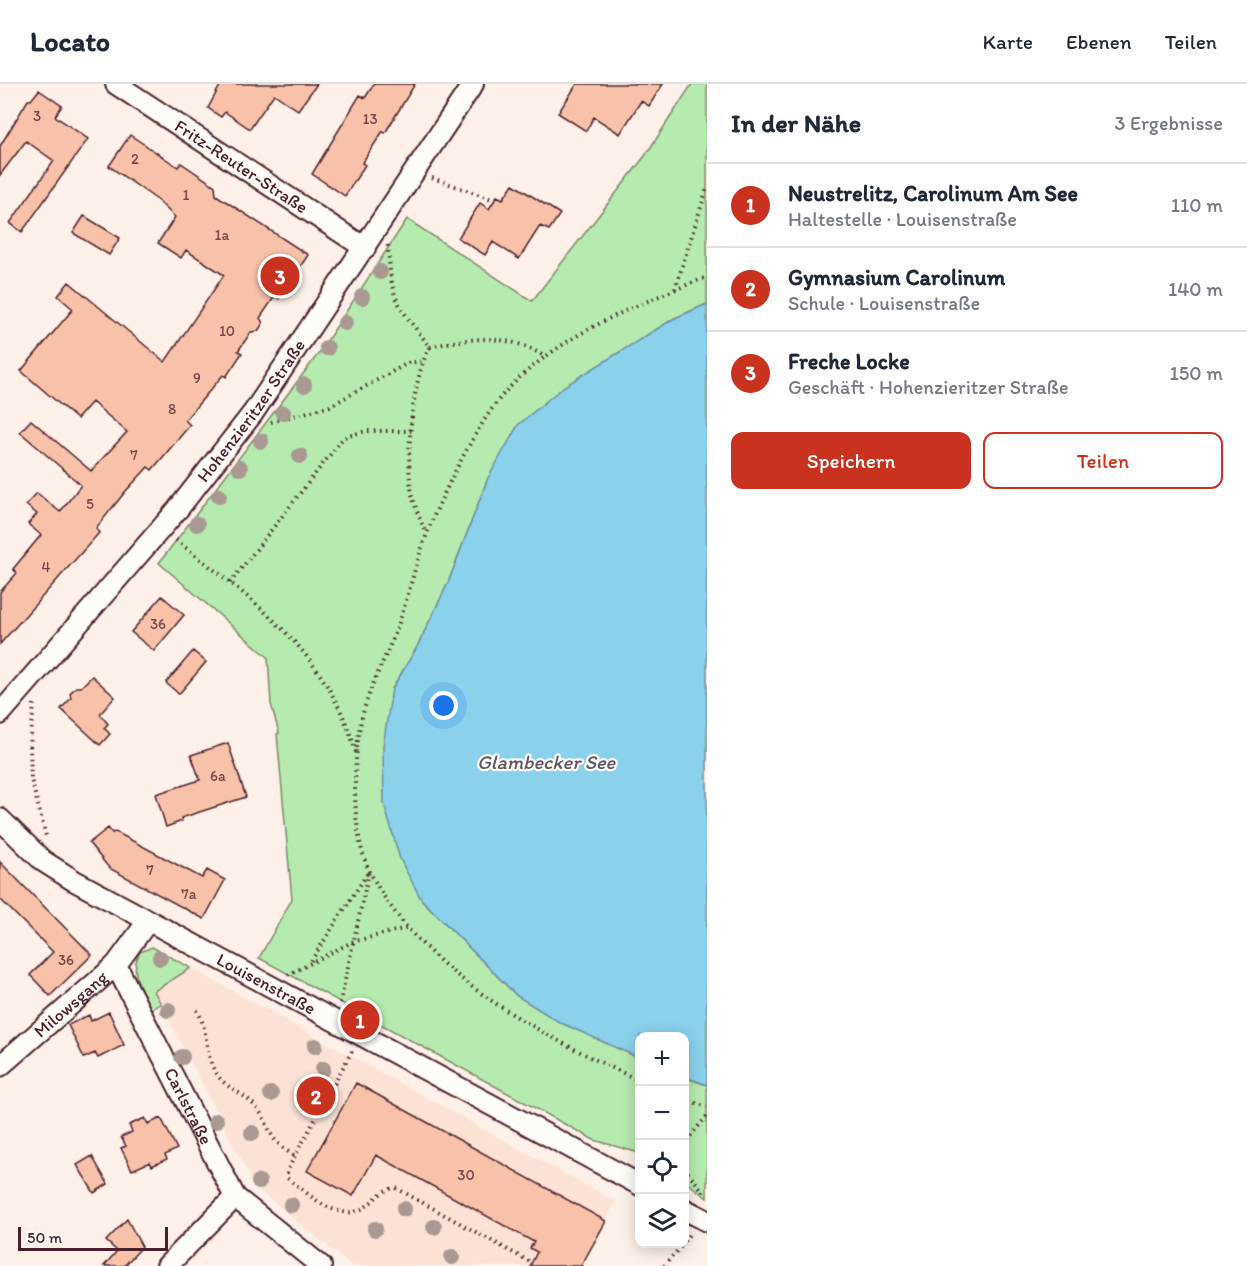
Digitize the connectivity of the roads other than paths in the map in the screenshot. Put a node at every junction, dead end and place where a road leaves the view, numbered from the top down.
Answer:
1 (116, 84) edge
2 (473, 84) edge
3 (365, 248) junction
4 (0, 714) edge
5 (0, 819) edge
6 (148, 921) junction
7 (116, 965) junction
8 (0, 1066) edge
9 (635, 1183) edge
10 (235, 1197) junction
11 (167, 1266) edge
12 (321, 1266) edge

1 - 3 street, Fritz-Reuter-Straße
2 - 3 street, Hohenzieritzer Straße
3 - 4 street, Hohenzieritzer Straße
5 - 6 street, Louisenstraße
6 - 7 street
6 - 9 street, Louisenstraße
7 - 8 street, Milowsgang
7 - 10 street, Carlstraße
10 - 11 street
10 - 12 street, Carlstraße

